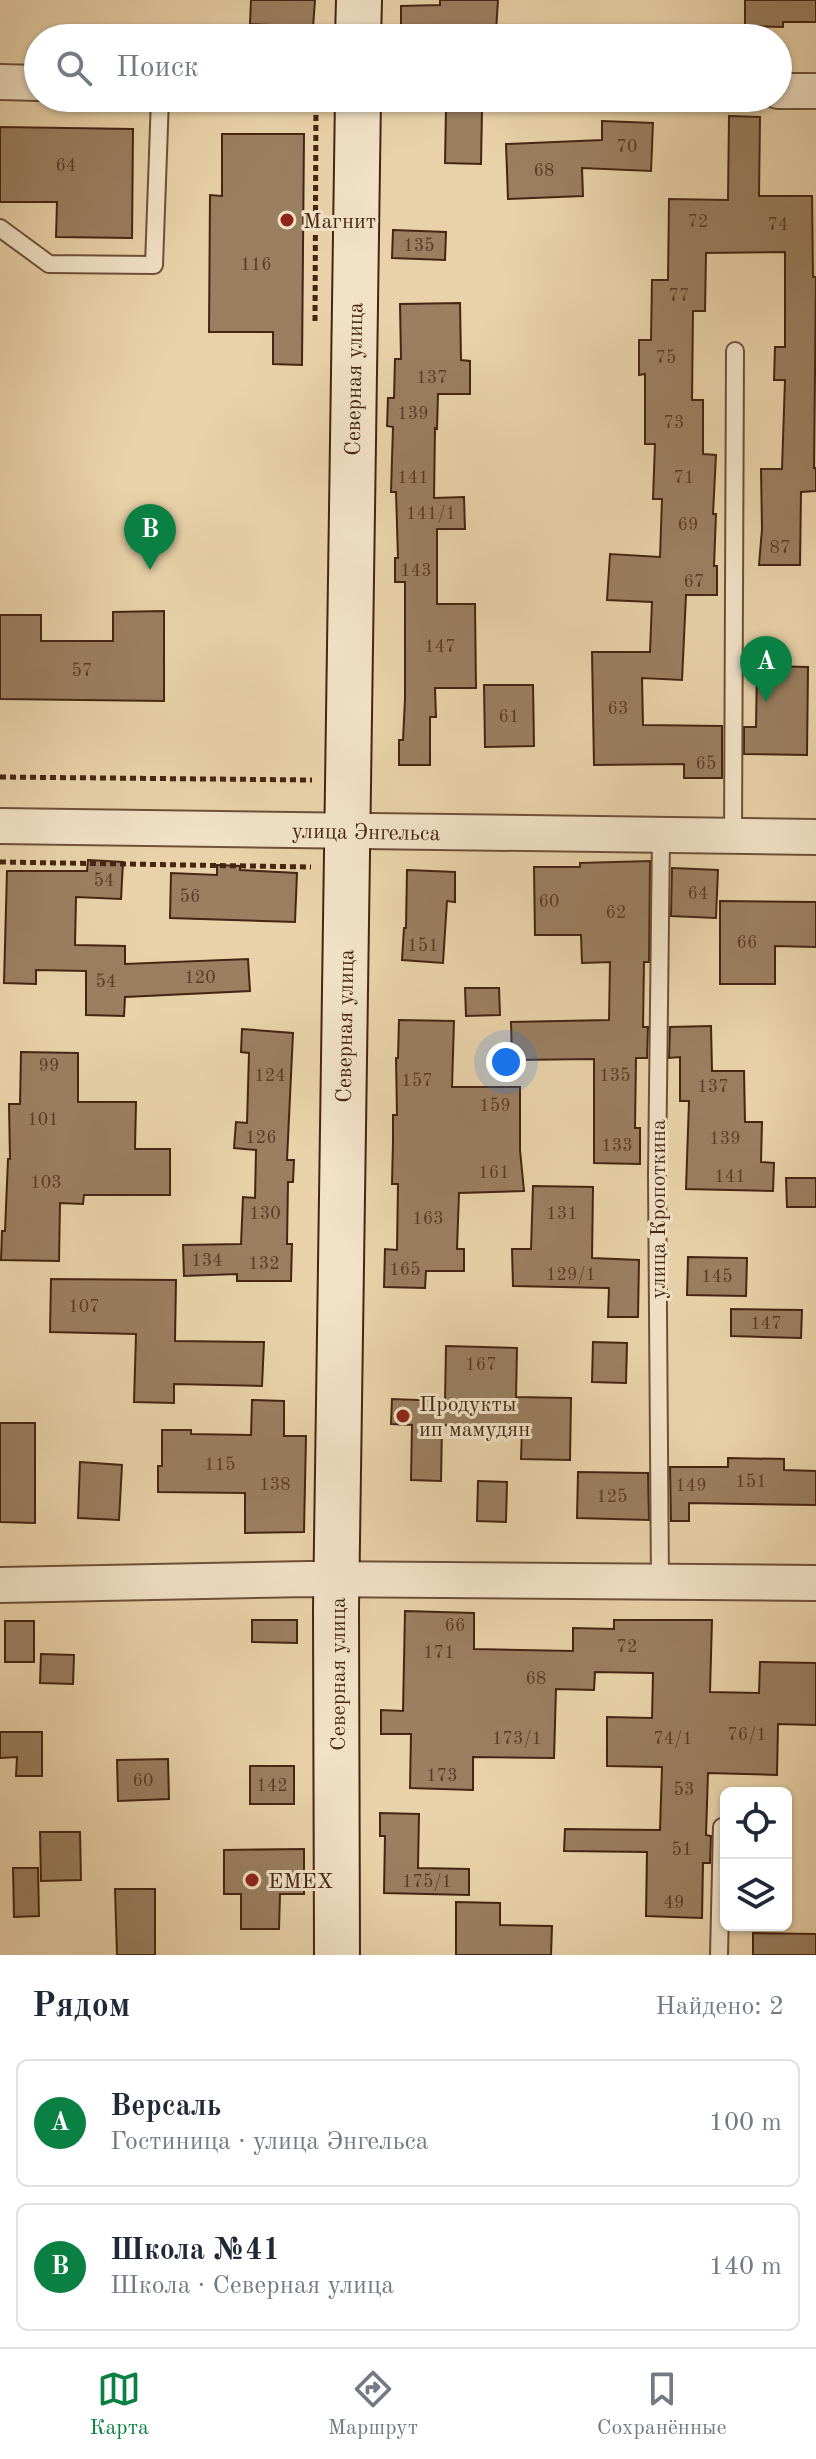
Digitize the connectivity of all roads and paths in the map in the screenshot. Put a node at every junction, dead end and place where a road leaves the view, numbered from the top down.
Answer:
1 (359, 0) edge
2 (358, 24) edge
3 (0, 82) edge
4 (24, 83) edge
5 (792, 91) edge
6 (816, 91) edge
7 (159, 112) edge
8 (358, 112) edge
9 (0, 228) edge
10 (735, 351) dead end
11 (0, 777) edge
12 (313, 780) dead end
13 (0, 826) edge
14 (346, 830) junction
15 (661, 835) junction
16 (733, 836) junction
17 (816, 837) edge
18 (0, 862) edge
19 (311, 867) dead end
20 (338, 1580) junction
21 (660, 1583) junction
22 (816, 1583) edge
23 (0, 1585) edge
24 (721, 1859) edge
25 (337, 1955) edge
26 (719, 1955) edge

1 - 2 main road
3 - 4 street
5 - 6 street
7 - 9 lane
8 - 14 main road, Северная улица
10 - 16 lane
11 - 12 path
13 - 14 street, улица Энгельса
14 - 15 street, улица Энгельса
14 - 20 main road, Северная улица
15 - 16 street, улица Энгельса
15 - 21 lane, улица Кропоткина
16 - 17 street, улица Энгельса
18 - 19 path
20 - 21 street
20 - 23 street
20 - 25 main road, Северная улица
21 - 22 street
24 - 26 lane

